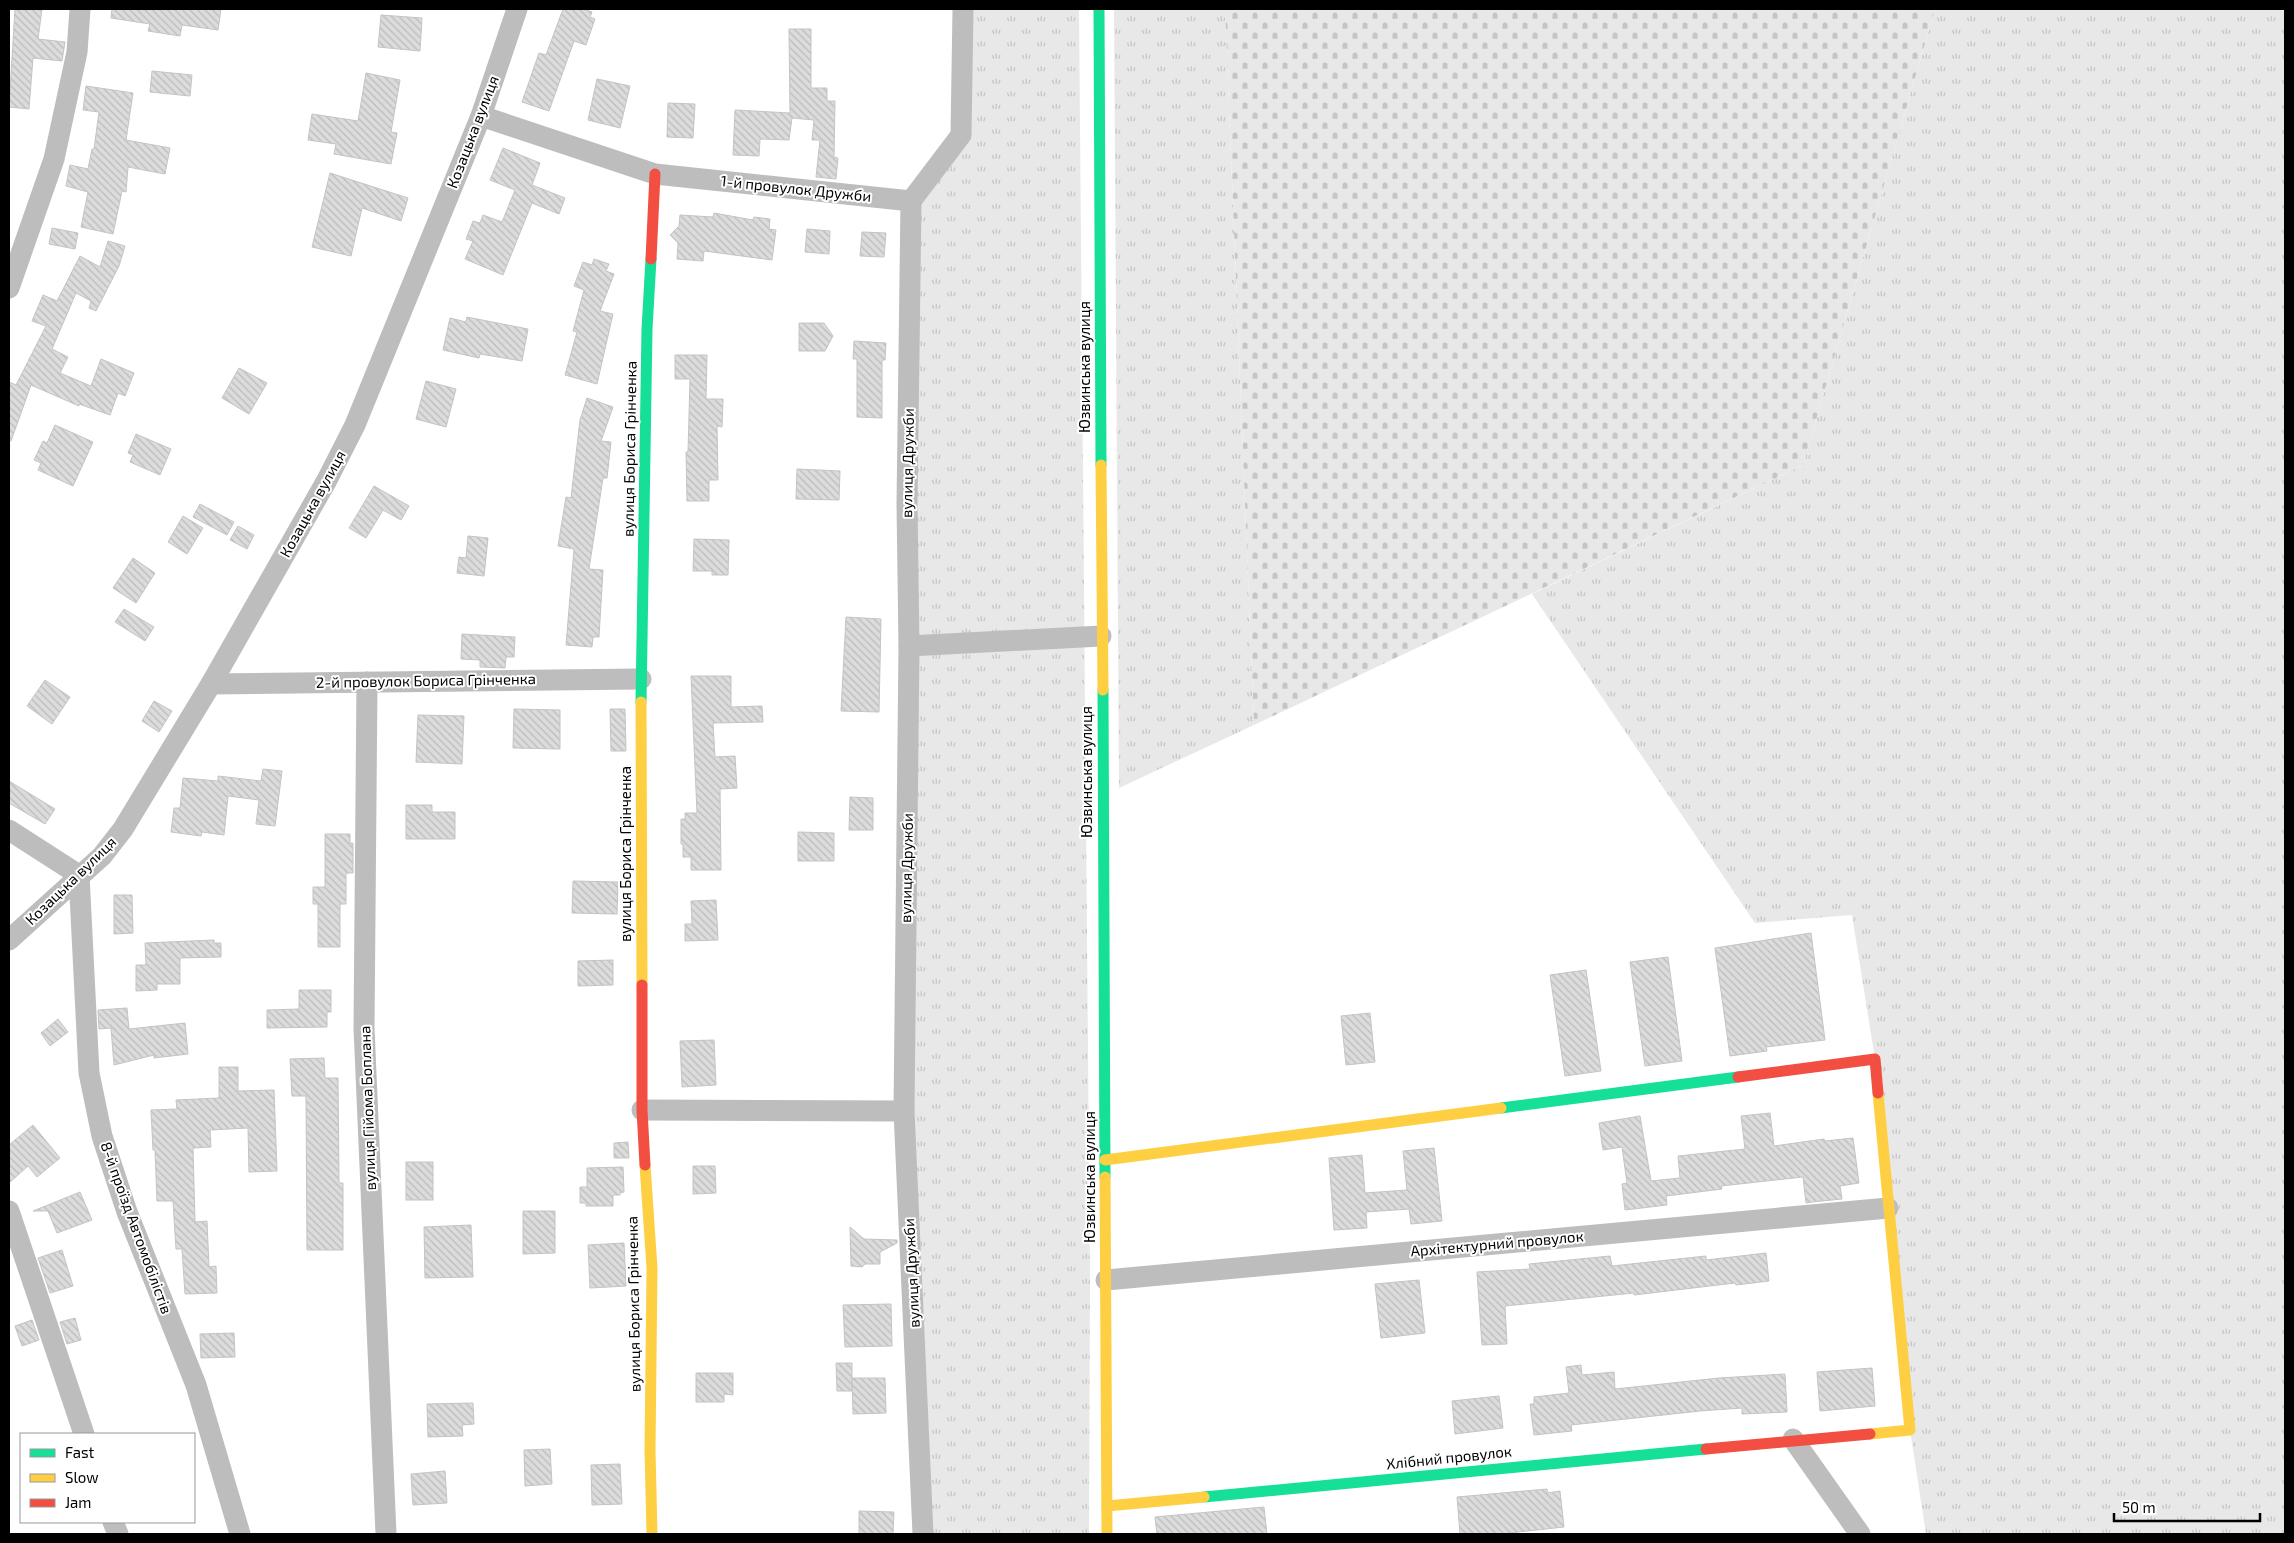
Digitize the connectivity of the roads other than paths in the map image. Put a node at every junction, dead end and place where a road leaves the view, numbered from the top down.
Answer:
1 (80, 9) edge
2 (517, 9) edge
3 (962, 9) edge
4 (1099, 9) edge
5 (480, 116) junction
6 (655, 174) junction
7 (911, 201) junction
8 (9, 288) edge
9 (1101, 636) junction
10 (909, 646) junction
11 (641, 679) junction
12 (367, 682) junction
13 (210, 684) junction
14 (9, 830) edge
15 (80, 875) junction
16 (9, 940) edge
17 (642, 1110) junction
18 (904, 1111) junction
19 (1105, 1160) junction
20 (1888, 1208) junction
21 (9, 1210) edge
22 (1106, 1280) junction
23 (84, 1433) edge
24 (1794, 1439) junction
25 (1107, 1506) junction
26 (240, 1534) edge
27 (386, 1534) edge
28 (652, 1534) edge
29 (923, 1534) edge
30 (1107, 1534) edge
31 (1860, 1534) edge

1 - 8 street
2 - 5 street, Козацька вулиця
3 - 7 street
4 - 9 street, Юзвинська вулиця
5 - 6 street, 1-й провулок Дружби
5 - 13 street, Козацька вулиця
6 - 7 street, 1-й провулок Дружби
6 - 11 street, вулиця Бориса Грінченка
7 - 10 street, вулиця Дружби
9 - 10 street
9 - 19 street, Юзвинська вулиця
10 - 18 street, вулиця Дружби
11 - 12 street, 2-й провулок Бориса Грінченка
11 - 17 street, вулиця Бориса Грінченка
12 - 13 street, 2-й провулок Бориса Грінченка
12 - 27 street, вулиця Гійома Боплана
13 - 15 street, Козацька вулиця
14 - 15 street
15 - 16 street, Козацька вулиця
15 - 26 street, 8-й проїзд Автомобілістів
17 - 18 street
17 - 28 street, вулиця Бориса Грінченка
18 - 29 street, вулиця Дружби
19 - 20 street
19 - 22 street, Юзвинська вулиця
20 - 22 street, Архітектурний провулок
20 - 24 street, Хлібний провулок
21 - 23 street
22 - 25 street, Юзвинська вулиця
24 - 25 street, Хлібний провулок
24 - 31 street
25 - 30 street, Юзвинська вулиця

